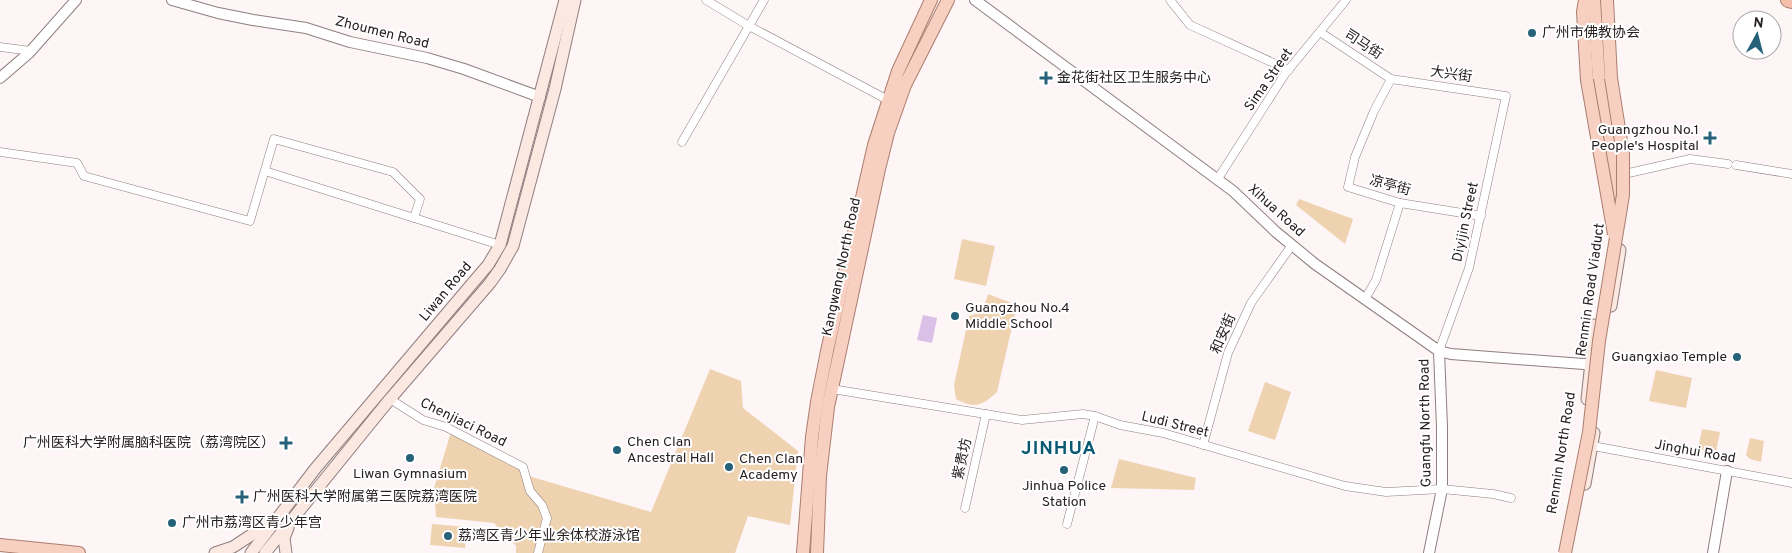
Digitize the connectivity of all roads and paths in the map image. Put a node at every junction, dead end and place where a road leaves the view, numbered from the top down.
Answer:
1 (76, 0) edge
2 (172, 0) edge
3 (565, 0) edge
4 (575, 0) edge
5 (706, 0) edge
6 (764, 0) edge
7 (975, 0) edge
8 (1170, 0) edge
9 (1346, 0) edge
10 (1586, 0) edge
11 (1594, 0) edge
12 (1602, 0) edge
13 (1607, 0) edge
14 (1788, 0) edge
15 (1792, 1) edge
16 (938, 2) edge
17 (749, 26) junction
18 (1320, 32) junction
19 (0, 47) edge
20 (31, 51) junction
21 (1289, 70) junction
22 (0, 78) edge
23 (1391, 79) junction
24 (1506, 96) joint
25 (540, 97) junction
26 (888, 100) junction
27 (551, 102) junction
28 (682, 142) dead end
29 (0, 152) edge
30 (265, 171) junction
31 (1792, 174) edge
32 (1619, 175) junction
33 (1218, 180) junction
34 (1400, 203) junction
35 (1481, 216) junction
36 (414, 218) junction
37 (1615, 241) junction
38 (500, 245) junction
39 (1292, 245) junction
40 (1365, 299) junction
41 (1439, 351) junction
42 (1595, 365) junction
43 (832, 389) junction
44 (390, 398) junction
45 (986, 414) junction
46 (1095, 416) junction
47 (1203, 445) junction
48 (1593, 446) junction
49 (1728, 471) junction
50 (1792, 484) edge
51 (1442, 489) junction
52 (1511, 498) dead end
53 (290, 503) junction
54 (966, 508) dead end
55 (291, 521) junction
56 (1067, 524) dead end
57 (0, 545) edge
58 (79, 553) edge
59 (215, 553) edge
60 (251, 553) edge
61 (265, 553) edge
62 (286, 553) edge
63 (538, 553) edge
64 (803, 553) edge
65 (817, 553) edge
66 (1429, 553) edge
67 (1559, 553) edge
68 (1565, 553) edge
69 (1570, 553) edge
70 (1713, 553) edge

1 - 20 street
2 - 25 street, Zhoumen Road
3 - 25 main road, Liwan Road
4 - 27 main road, Liwan Road
5 - 17 street
6 - 17 street
7 - 33 street, Xihua Road
8 - 21 street
9 - 18 street, Sima Street
10 - 37 main road, bridge
10 - 42 main road, Renmin North Road
11 - 37 main road, Renmin Road Viaduct, bridge
12 - 32 main road, Renmin North Road
13 - 37 main road, bridge
14 - 15 highway
16 - 26 main road, Kangwang North Road
16 - 43 main road, Kangwang North Road
17 - 26 street
17 - 28 street
18 - 21 street, Sima Street
18 - 23 street, 司马街
19 - 20 street
20 - 22 street
21 - 33 street, Sima Street
23 - 24 street, 大兴街
23 - 34 street, 凉亭街
24 - 35 street, Diyijin Street
25 - 27 street, Zhoumen Road
25 - 38 main road, Liwan Road
26 - 64 main road, Kangwang North Road
27 - 44 main road, Liwan Road
29 - 30 street
30 - 36 street
30 - 36 street
31 - 32 street
32 - 42 main road, Renmin North Road
33 - 39 street, Xihua Road
34 - 35 street, 凉亭街
34 - 40 street
35 - 41 street, Diyijin Street
36 - 38 street
37 - 68 main road, Renmin Road Viaduct, bridge
38 - 53 main road, Liwan Road
39 - 40 street, Xihua Road
39 - 47 street, 和安街
40 - 41 street, Xihua Road
41 - 42 street, Xihua Road
41 - 51 street, Guangfu North Road
42 - 48 main road, Renmin North Road
42 - 67 main road, Renmin North Road
43 - 45 street, Ludi Street
43 - 65 main road, Kangwang North Road
44 - 55 main road, Liwan Road
44 - 63 street, Chenjiaci Road
45 - 46 street, Ludi Street
45 - 54 street, 紫贵坊
46 - 47 street, Ludi Street
46 - 56 street
47 - 51 street, Ludi Street
48 - 49 street, Jinghui Road
48 - 69 main road, Renmin North Road
49 - 50 street, Jinghui Road
49 - 70 street
51 - 52 street, Ludi Street
51 - 66 street, Guangfu North Road
53 - 59 main road
53 - 60 main road, Liwan Road
55 - 61 main road, Liwan Road
55 - 62 main road
57 - 58 main road

